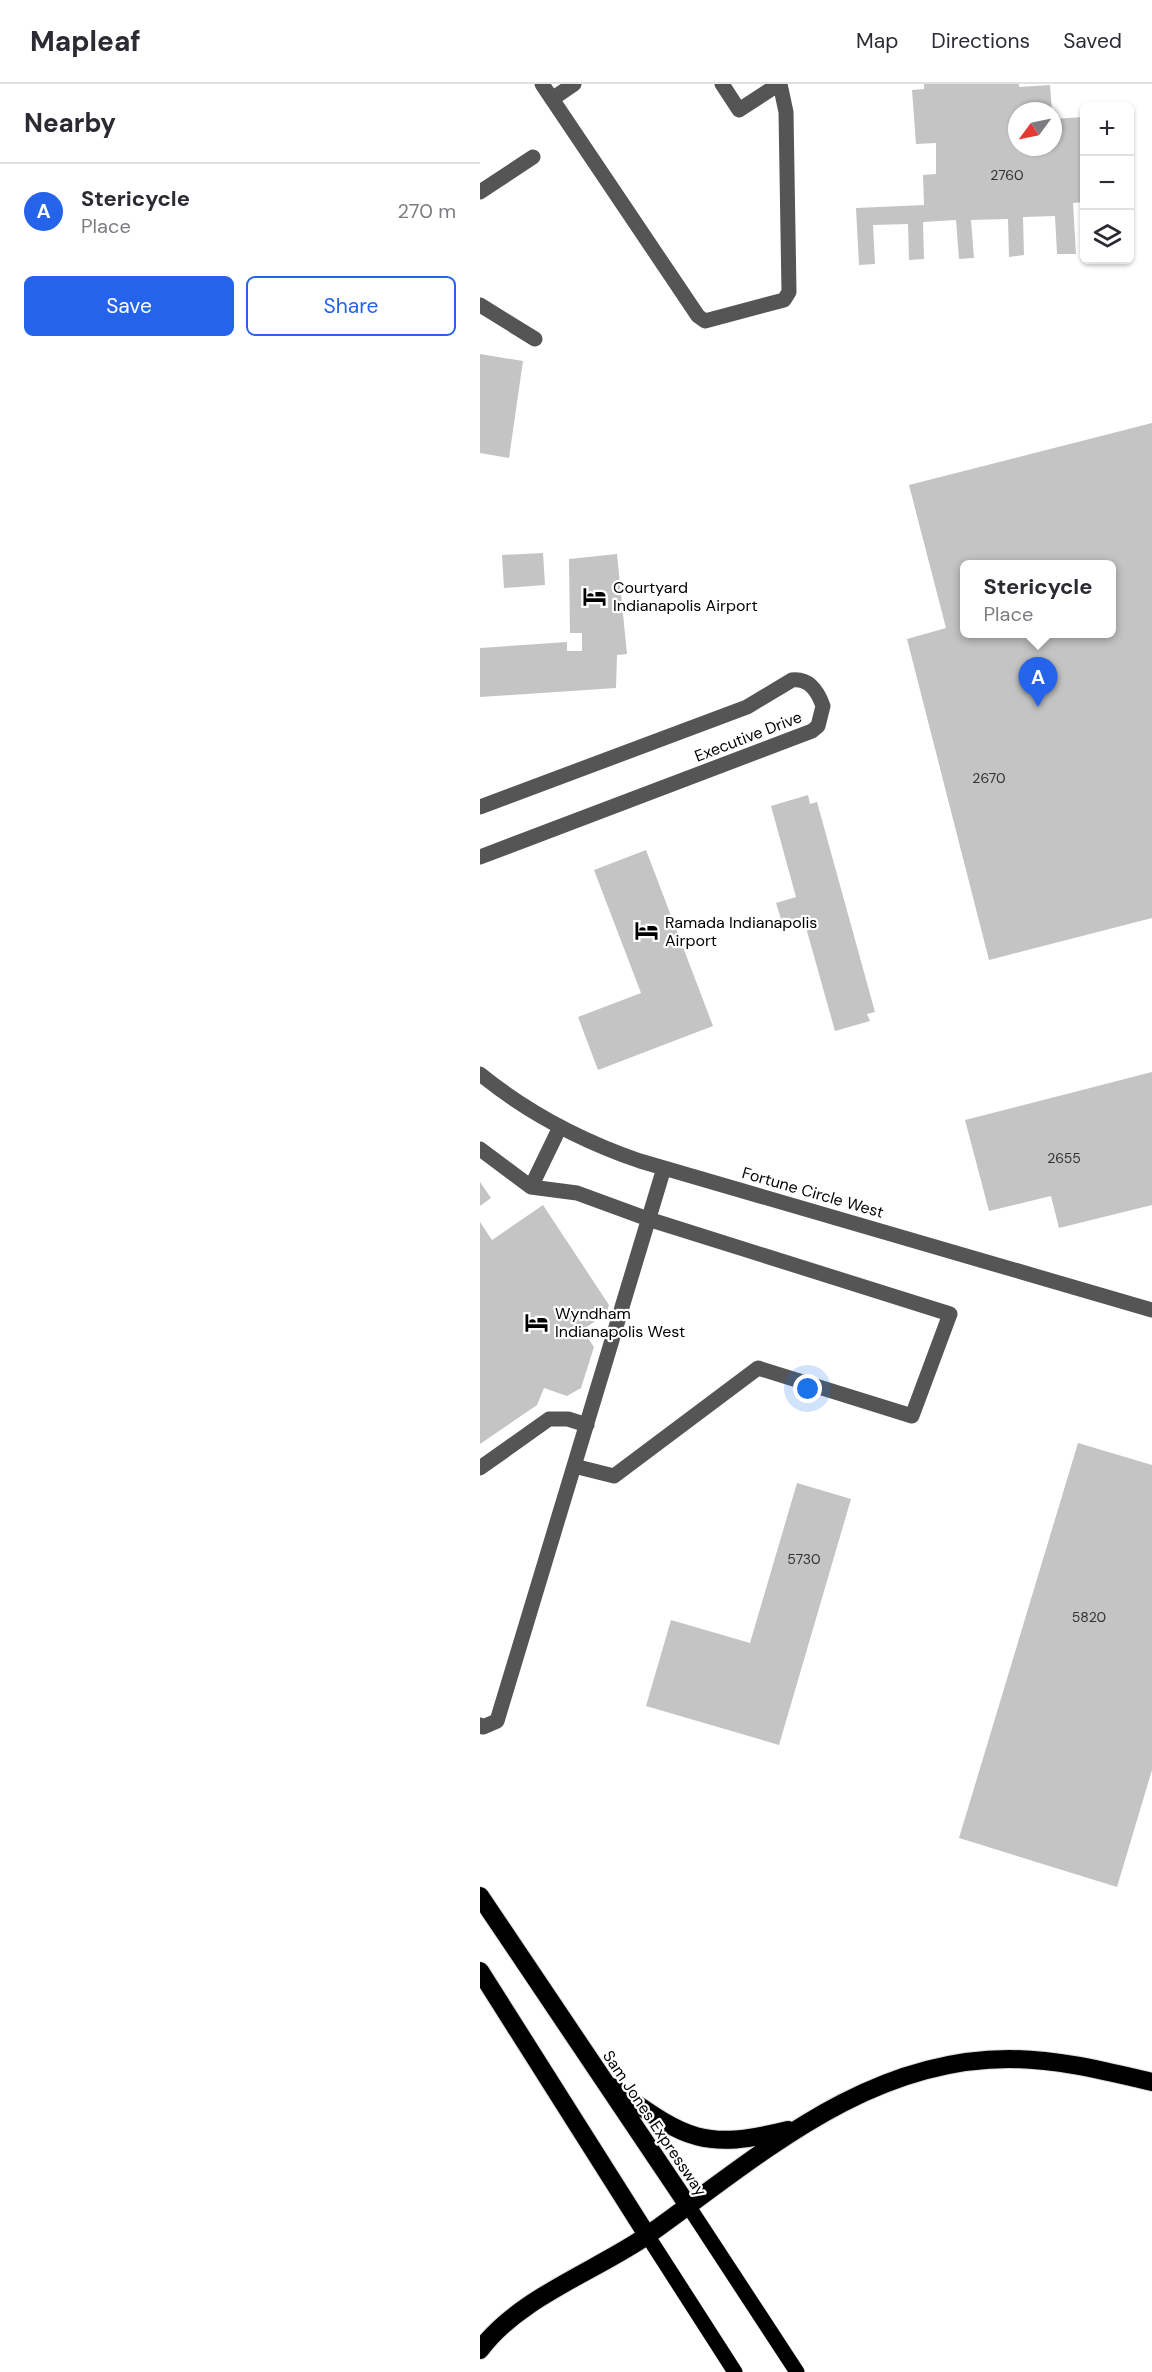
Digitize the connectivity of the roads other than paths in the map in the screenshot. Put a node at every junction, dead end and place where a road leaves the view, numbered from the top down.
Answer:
1 (542, 84) edge
2 (574, 84) edge
3 (722, 84) edge
4 (780, 84) edge
5 (552, 99) junction
6 (532, 157) dead end
7 (480, 192) edge
8 (480, 305) edge
9 (535, 339) dead end
10 (480, 807) edge
11 (480, 857) edge
12 (480, 1074) edge
13 (560, 1127) junction
14 (480, 1149) edge
15 (664, 1168) junction
16 (531, 1188) junction
17 (648, 1219) junction
18 (1152, 1310) edge
19 (586, 1425) junction
20 (574, 1466) junction
21 (480, 1468) edge
22 (480, 1725) edge
23 (480, 1896) edge
24 (480, 1971) edge
25 (602, 2079) junction
26 (1152, 2082) edge
27 (798, 2127) junction
28 (687, 2204) junction
29 (647, 2235) junction
30 (480, 2350) edge
31 (735, 2372) edge
32 (797, 2372) edge

1 - 5 street
2 - 5 street
3 - 4 street
4 - 5 street
6 - 7 street
8 - 9 street
10 - 11 street, Executive Drive
12 - 13 street, Fortune Circle West
13 - 15 street, Fortune Circle West
13 - 16 street
14 - 16 street
15 - 17 street
15 - 18 street, Fortune Circle West
16 - 17 street
17 - 19 street
17 - 20 street
19 - 20 street
19 - 21 street
20 - 22 street
23 - 25 highway, Sam Jones Expressway
24 - 29 highway
25 - 27 highway
25 - 28 highway, Sam Jones Expressway
26 - 27 highway
27 - 28 highway
28 - 29 highway
28 - 32 main road, Sam Jones Expressway
29 - 30 highway
29 - 31 main road

